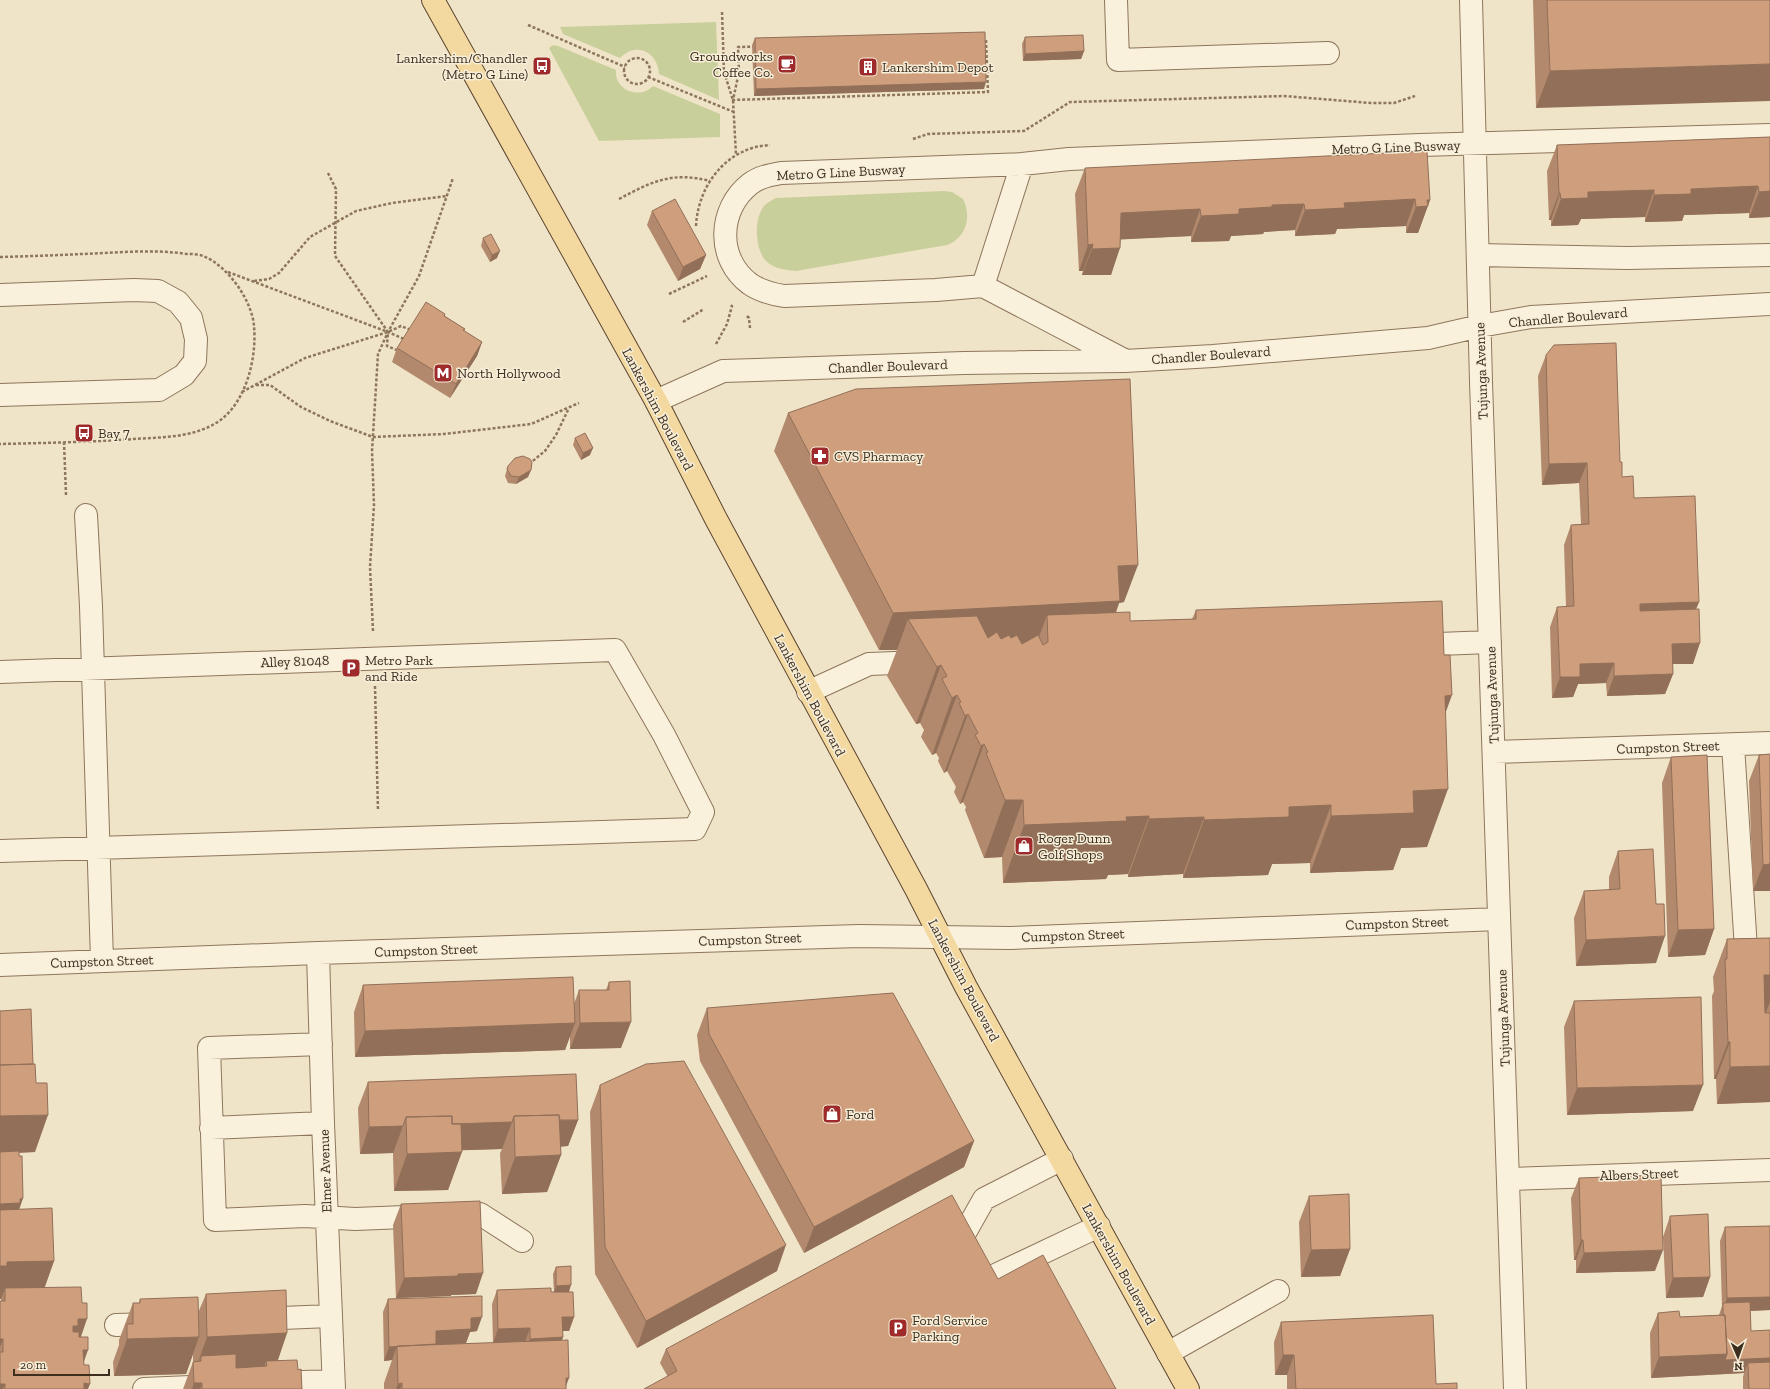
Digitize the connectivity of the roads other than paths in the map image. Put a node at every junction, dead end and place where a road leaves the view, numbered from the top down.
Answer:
1 (433, 0) edge
2 (1116, 0) edge
3 (1471, 0) edge
4 (1328, 53) dead end
5 (1770, 135) edge
6 (1475, 144) junction
7 (1022, 164) junction
8 (1478, 255) junction
9 (1770, 255) edge
10 (983, 286) junction
11 (0, 295) edge
12 (1770, 304) edge
13 (1480, 326) junction
14 (1125, 361) junction
15 (0, 395) edge
16 (656, 401) junction
17 (86, 515) dead end
18 (1490, 642) junction
19 (1396, 646) edge
20 (941, 661) edge
21 (92, 668) junction
22 (0, 672) edge
23 (808, 692) junction
24 (1770, 743) edge
25 (1733, 745) junction
26 (1494, 752) junction
27 (98, 848) junction
28 (0, 852) edge
29 (1499, 919) junction
30 (941, 938) junction
31 (1746, 949) edge
32 (318, 953) junction
33 (102, 961) junction
34 (0, 965) edge
35 (320, 1044) junction
36 (323, 1123) junction
37 (211, 1128) junction
38 (1062, 1159) junction
39 (1770, 1170) edge
40 (1508, 1179) junction
41 (327, 1217) junction
42 (1099, 1226) junction
43 (962, 1238) edge
44 (522, 1242) dead end
45 (986, 1280) edge
46 (1278, 1291) dead end
47 (330, 1316) junction
48 (239, 1320) edge
49 (170, 1323) edge
50 (116, 1326) dead end
51 (1168, 1353) junction
52 (255, 1384) edge
53 (231, 1385) edge
54 (333, 1385) edge
55 (144, 1389) edge
56 (1188, 1389) edge
57 (1515, 1389) edge

1 - 16 main road, Lankershim Boulevard
2 - 4 street
3 - 6 street, Tujunga Avenue
5 - 6 street, Metro G Line Busway
6 - 7 street, Metro G Line Busway
6 - 8 street, Tujunga Avenue
7 - 10 street
7 - 10 street, Metro G Line Busway
8 - 9 street
8 - 13 street, Tujunga Avenue
10 - 14 street
11 - 15 street
12 - 13 street, Chandler Boulevard
13 - 14 street, Chandler Boulevard
13 - 18 street, Tujunga Avenue
14 - 16 street, Chandler Boulevard
16 - 23 main road, Lankershim Boulevard
17 - 21 street
18 - 19 street
18 - 26 street, Tujunga Avenue
20 - 23 street
21 - 22 street, Alley 81048
21 - 27 street
21 - 27 street, Alley 81048
23 - 30 main road, Lankershim Boulevard
24 - 25 street, Cumpston Street
25 - 26 street, Cumpston Street
25 - 31 street
26 - 29 street, Tujunga Avenue
27 - 28 street
27 - 33 street
29 - 30 street, Cumpston Street
29 - 40 street, Tujunga Avenue
30 - 32 street, Cumpston Street
30 - 38 main road, Lankershim Boulevard
32 - 33 street, Cumpston Street
32 - 35 street, Elmer Avenue
33 - 34 street, Cumpston Street
35 - 36 street, Elmer Avenue
35 - 37 street
36 - 37 street
36 - 41 street, Elmer Avenue
37 - 41 street
38 - 42 main road, Lankershim Boulevard
38 - 43 street
39 - 40 street, Albers Street
40 - 57 street, Tujunga Avenue
41 - 44 street
41 - 47 street, Elmer Avenue
42 - 45 street
42 - 51 main road, Lankershim Boulevard
46 - 51 street
47 - 48 street
47 - 54 street, Elmer Avenue
49 - 50 street
51 - 56 main road, Lankershim Boulevard
52 - 54 street
53 - 55 street

